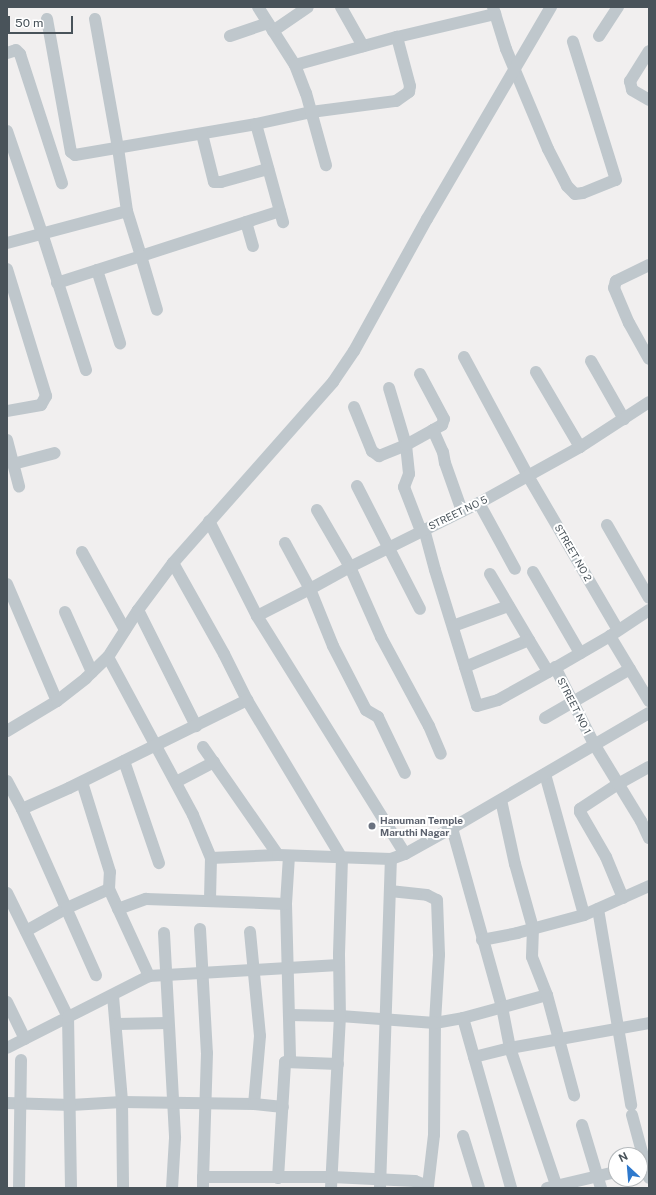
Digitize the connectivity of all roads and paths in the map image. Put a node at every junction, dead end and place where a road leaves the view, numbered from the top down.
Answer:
1 (258, 7) edge
2 (308, 7) edge
3 (341, 7) edge
4 (551, 7) edge
5 (618, 7) edge
6 (494, 11) edge
7 (47, 19) dead end
8 (95, 19) dead end
9 (270, 27) junction
10 (230, 36) dead end
11 (599, 36) dead end
12 (397, 37) junction
13 (573, 42) dead end
14 (363, 46) junction
15 (649, 51) edge
16 (7, 53) edge
17 (295, 65) junction
18 (515, 69) junction
19 (649, 100) edge
20 (311, 112) junction
21 (256, 124) junction
22 (7, 131) edge
23 (202, 134) junction
24 (118, 148) junction
25 (326, 165) dead end
26 (268, 169) junction
27 (62, 183) dead end
28 (127, 211) junction
29 (246, 222) junction
30 (42, 233) junction
31 (7, 243) edge
32 (253, 246) dead end
33 (141, 256) junction
34 (649, 265) edge
35 (7, 269) edge
36 (97, 270) junction
37 (57, 283) junction
38 (157, 310) dead end
39 (120, 344) dead end
40 (464, 357) dead end
41 (649, 359) edge
42 (592, 361) dead end
43 (86, 370) dead end
44 (536, 372) dead end
45 (420, 374) dead end
46 (389, 388) dead end
47 (649, 402) edge
48 (354, 407) dead end
49 (7, 411) edge
50 (624, 419) junction
51 (433, 430) junction
52 (7, 440) edge
53 (406, 446) junction
54 (580, 447) junction
55 (55, 453) dead end
56 (13, 464) junction
57 (528, 476) junction
58 (19, 486) dead end
59 (357, 486) dead end
60 (479, 503) junction
61 (317, 510) dead end
62 (462, 511) junction
63 (209, 521) junction
64 (607, 525) dead end
65 (423, 530) junction
66 (285, 543) dead end
67 (389, 547) junction
68 (82, 552) dead end
69 (173, 563) junction
70 (350, 567) junction
71 (515, 569) dead end
72 (533, 572) dead end
73 (490, 574) dead end
74 (7, 584) edge
75 (310, 589) junction
76 (649, 598) edge
77 (508, 606) junction
78 (420, 609) dead end
79 (138, 610) junction
80 (649, 610) edge
81 (65, 612) dead end
82 (257, 616) junction
83 (453, 626) junction
84 (125, 630) junction
85 (614, 633) junction
86 (529, 640) junction
87 (580, 653) junction
88 (108, 657) junction
89 (465, 667) junction
90 (630, 669) junction
91 (551, 670) junction
92 (92, 672) junction
93 (247, 700) junction
94 (57, 701) junction
95 (649, 701) edge
96 (573, 703) junction
97 (649, 713) edge
98 (545, 718) dead end
99 (8, 726) edge
100 (196, 726) junction
101 (594, 744) junction
102 (157, 745) junction
103 (203, 747) dead end
104 (441, 754) dead end
105 (124, 761) junction
106 (214, 762) junction
107 (649, 767) edge
108 (404, 773) dead end
109 (545, 774) junction
110 (7, 781) edge
111 (82, 782) junction
112 (176, 782) junction
113 (618, 784) junction
114 (501, 800) junction
115 (22, 809) junction
116 (645, 818) edge
117 (452, 828) junction
118 (649, 838) edge
119 (405, 854) junction
120 (284, 856) junction
121 (210, 858) junction
122 (342, 858) junction
123 (391, 859) junction
124 (159, 863) dead end
125 (649, 886) edge
126 (109, 889) junction
127 (390, 891) junction
128 (7, 893) edge
129 (623, 898) junction
130 (210, 900) junction
131 (286, 904) junction
132 (67, 908) junction
133 (118, 909) junction
134 (598, 909) junction
135 (584, 915) junction
136 (200, 928) dead end
137 (533, 928) junction
138 (26, 931) junction
139 (250, 932) dead end
140 (164, 933) dead end
141 (482, 940) junction
142 (339, 965) junction
143 (287, 968) junction
144 (255, 969) junction
145 (203, 972) junction
146 (96, 975) dead end
147 (148, 976) junction
148 (165, 976) junction
149 (547, 995) junction
150 (113, 996) junction
151 (7, 1002) edge
152 (502, 1007) junction
153 (289, 1015) junction
154 (340, 1016) junction
155 (68, 1017) junction
156 (463, 1018) junction
157 (386, 1019) junction
158 (168, 1023) junction
159 (435, 1023) junction
160 (117, 1024) junction
161 (649, 1024) edge
162 (617, 1028) junction
163 (25, 1039) junction
164 (560, 1039) junction
165 (7, 1048) edge
166 (510, 1048) junction
167 (474, 1057) junction
168 (21, 1060) dead end
169 (290, 1062) junction
170 (338, 1064) junction
171 (574, 1095) dead end
172 (122, 1102) junction
173 (7, 1103) edge
174 (173, 1103) junction
175 (20, 1104) junction
176 (71, 1104) junction
177 (206, 1104) junction
178 (254, 1104) junction
179 (283, 1107) junction
180 (582, 1125) dead end
181 (463, 1136) dead end
182 (641, 1147) edge
183 (608, 1177) edge
184 (278, 1178) junction
185 (203, 1182) edge
186 (332, 1183) edge
187 (599, 1183) edge
188 (381, 1184) edge
189 (553, 1187) edge
190 (19, 1188) edge
191 (71, 1188) edge
192 (124, 1188) edge
193 (172, 1188) edge
194 (479, 1188) edge
195 (511, 1188) edge

1 - 9 street
2 - 9 street
3 - 14 street
4 - 18 street
5 - 11 street
6 - 12 street
6 - 18 street
7 - 24 street
8 - 24 street
9 - 10 street
9 - 17 street
12 - 14 street
12 - 20 street
13 - 18 street
14 - 17 street
15 - 19 street
16 - 27 street
17 - 20 street
18 - 63 street
20 - 21 street
20 - 25 street
21 - 23 street
21 - 26 street
22 - 30 street
23 - 24 street
23 - 26 street
24 - 28 street
26 - 29 street
28 - 30 street
28 - 33 street
29 - 32 street
29 - 33 street
30 - 31 street
30 - 37 street
33 - 36 street
33 - 38 street
34 - 41 street
35 - 49 street
36 - 37 street
36 - 39 street
37 - 43 street
40 - 57 street, STREET NO 2
42 - 50 street
44 - 54 street
45 - 51 street
46 - 53 street
47 - 50 street, STREET NO 5
48 - 53 street
50 - 54 street, STREET NO 5
51 - 53 street
51 - 62 street
52 - 56 street
53 - 65 street
54 - 57 street, STREET NO 5
55 - 56 street
56 - 58 street
57 - 60 street, STREET NO 5
57 - 85 street, STREET NO 2
59 - 67 street
60 - 62 street, STREET NO 5
60 - 71 street
61 - 70 street
62 - 65 street, STREET NO 5
63 - 69 street
63 - 82 street
64 - 76 street
65 - 67 street, STREET NO 5
65 - 83 street
66 - 75 street
67 - 70 street, STREET NO 5
67 - 78 street
68 - 84 street
69 - 79 street
69 - 93 street
70 - 75 street, STREET NO 5
70 - 104 street
72 - 87 street
73 - 77 street, STREET NO 1
74 - 94 street
75 - 82 street, STREET NO 5
75 - 108 street
77 - 83 street
77 - 86 street, STREET NO 1
79 - 84 street
79 - 100 street
80 - 85 street
81 - 92 street
82 - 119 street
83 - 89 street
84 - 88 street
85 - 87 street
85 - 90 street, STREET NO 2
86 - 89 street
86 - 91 street, STREET NO 1
87 - 91 street
88 - 92 street
88 - 102 street
89 - 91 street
90 - 95 street, STREET NO 2
90 - 96 street
91 - 96 street, STREET NO 1
92 - 94 street
93 - 100 street
93 - 122 street
94 - 99 street
96 - 98 street
96 - 101 street, STREET NO 1
97 - 101 street
100 - 102 street
101 - 109 street
101 - 113 street, STREET NO 1
102 - 105 street
102 - 112 street
103 - 106 street
105 - 111 street
105 - 124 street
106 - 112 street
106 - 120 street
107 - 113 street
109 - 114 street
109 - 135 street
110 - 115 street
111 - 115 street
111 - 126 street
112 - 121 street
113 - 116 street, STREET NO 1
113 - 129 street
114 - 117 street
114 - 137 street
115 - 132 street
116 - 118 street, STREET NO 1
117 - 119 street
117 - 141 street
119 - 123 street
120 - 121 street
120 - 122 street
120 - 131 street
121 - 130 street
122 - 123 street
122 - 142 street
123 - 127 street
125 - 129 street
126 - 132 street
126 - 133 street
127 - 157 street
127 - 159 street
128 - 138 street
129 - 134 street
130 - 131 street
130 - 133 street
131 - 143 street
132 - 138 street
132 - 146 street
133 - 147 street
134 - 135 street
134 - 162 street
135 - 137 street
136 - 145 street
137 - 141 street
137 - 149 street
138 - 155 street
139 - 144 street
140 - 148 street
141 - 152 street
142 - 143 street
142 - 154 street
143 - 144 street
143 - 153 street
144 - 145 street
144 - 178 street
145 - 148 street
145 - 177 street
147 - 148 street
147 - 150 street
148 - 158 street
149 - 152 street
149 - 164 street
150 - 155 street
150 - 160 street
151 - 163 street
152 - 156 street
152 - 166 street
153 - 154 street
153 - 169 street
154 - 157 street
154 - 170 street
155 - 163 street
155 - 176 street
156 - 159 street
156 - 167 street
157 - 159 street
157 - 188 street
158 - 160 street
158 - 174 street
159 - 188 street
160 - 172 street
161 - 162 street
162 - 164 street
162 - 182 street
163 - 165 street
164 - 166 street
164 - 171 street
166 - 167 street
166 - 189 street
167 - 195 street
168 - 175 street
169 - 170 street
169 - 179 street
170 - 186 street
172 - 174 street
172 - 176 street
172 - 192 street
173 - 175 street
174 - 177 street
174 - 193 street
175 - 176 street
175 - 190 street
176 - 191 street
177 - 178 street
177 - 185 street
178 - 179 street
179 - 184 street
180 - 187 street
181 - 194 street
183 - 187 street
184 - 185 street
184 - 186 street
186 - 188 street
187 - 189 street

